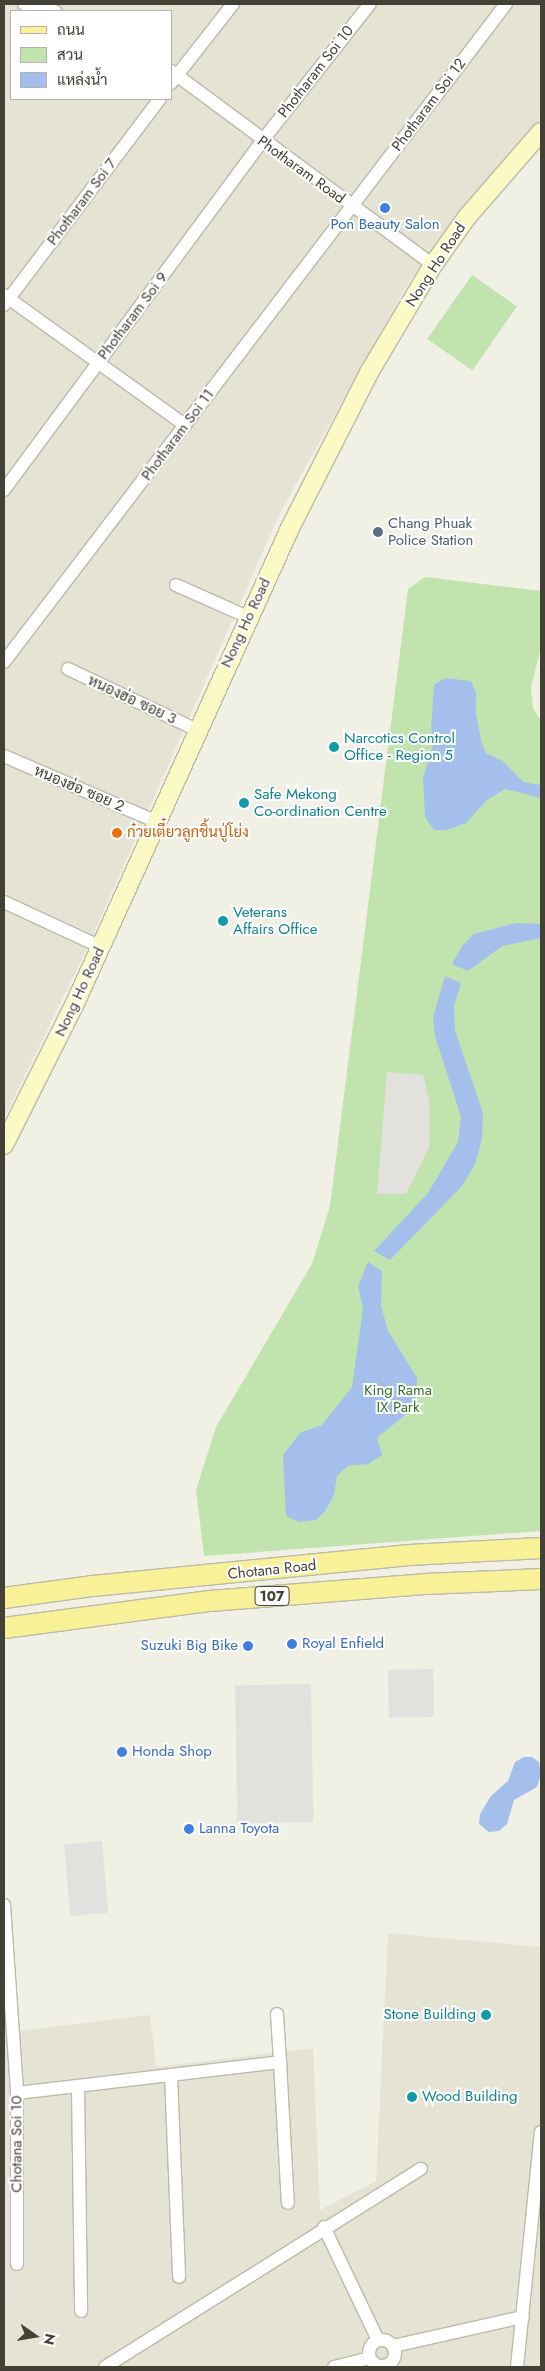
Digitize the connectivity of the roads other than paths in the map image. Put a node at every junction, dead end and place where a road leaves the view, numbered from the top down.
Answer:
1 (24, 4) edge
2 (233, 4) edge
3 (370, 4) edge
4 (506, 4) edge
5 (44, 5) edge
6 (173, 77) edge
7 (159, 100) edge
8 (541, 132) edge
9 (262, 141) junction
10 (352, 207) junction
11 (433, 265) junction
12 (5, 299) edge
13 (98, 363) junction
14 (185, 425) junction
15 (4, 490) edge
16 (176, 585) dead end
17 (248, 617) junction
18 (4, 662) edge
19 (68, 670) dead end
20 (197, 730) junction
21 (4, 756) edge
22 (155, 821) junction
23 (4, 902) edge
24 (101, 947) junction
25 (4, 1145) edge
26 (541, 1548) edge
27 (541, 1579) edge
28 (93, 1586) junction
29 (4, 1598) edge
30 (96, 1614) junction
31 (4, 1628) edge
32 (4, 1905) edge
33 (277, 2014) dead end
34 (280, 2062) junction
35 (172, 2075) junction
36 (78, 2086) junction
37 (17, 2093) junction
38 (541, 2132) edge
39 (421, 2169) dead end
40 (288, 2203) dead end
41 (324, 2227) junction
42 (17, 2264) dead end
43 (179, 2277) dead end
44 (81, 2311) dead end
45 (523, 2317) junction
46 (378, 2340) junction
47 (393, 2346) junction
48 (370, 2358) junction
49 (392, 2365) edge
50 (105, 2367) edge
51 (334, 2367) edge
52 (517, 2367) edge

1 - 5 street
2 - 6 street
3 - 9 street, Photharam Soi 10
4 - 10 street, Photharam Soi 12
6 - 9 street, Photharam Road
7 - 12 street, Photharam Soi 7
8 - 11 main road, Nong Ho Road
9 - 10 street, Photharam Road
9 - 13 street, Photharam Soi 9
10 - 11 street, Photharam Road
10 - 14 street, Photharam Soi 11
11 - 17 main road, Nong Ho Road
12 - 13 street
13 - 14 street
13 - 15 street, Photharam Soi 9
14 - 18 street, Photharam Soi 11
16 - 17 street
17 - 20 main road, Nong Ho Road
19 - 20 street, หนองฮ่อ ซอย 3
20 - 22 main road, Nong Ho Road
21 - 22 street, หนองฮ่อ ซอย 2
22 - 24 main road, Nong Ho Road
23 - 24 street
24 - 25 main road, Nong Ho Road
26 - 28 main road, Chotana Road / 107
27 - 30 main road, Chotana Road / 107
28 - 29 main road, Chotana Road / 107
28 - 30 main road
30 - 31 main road, Chotana Road / 107
32 - 37 street, Chotana Soi 10
33 - 34 street
34 - 35 street
34 - 40 street
35 - 36 street
35 - 43 street
36 - 37 street
36 - 44 street
37 - 42 street, Chotana Soi 10
38 - 45 street
39 - 41 street
41 - 46 street
41 - 50 street
45 - 47 street
45 - 52 street
46 - 47 street
46 - 48 street
47 - 49 street
48 - 49 street
48 - 51 street

